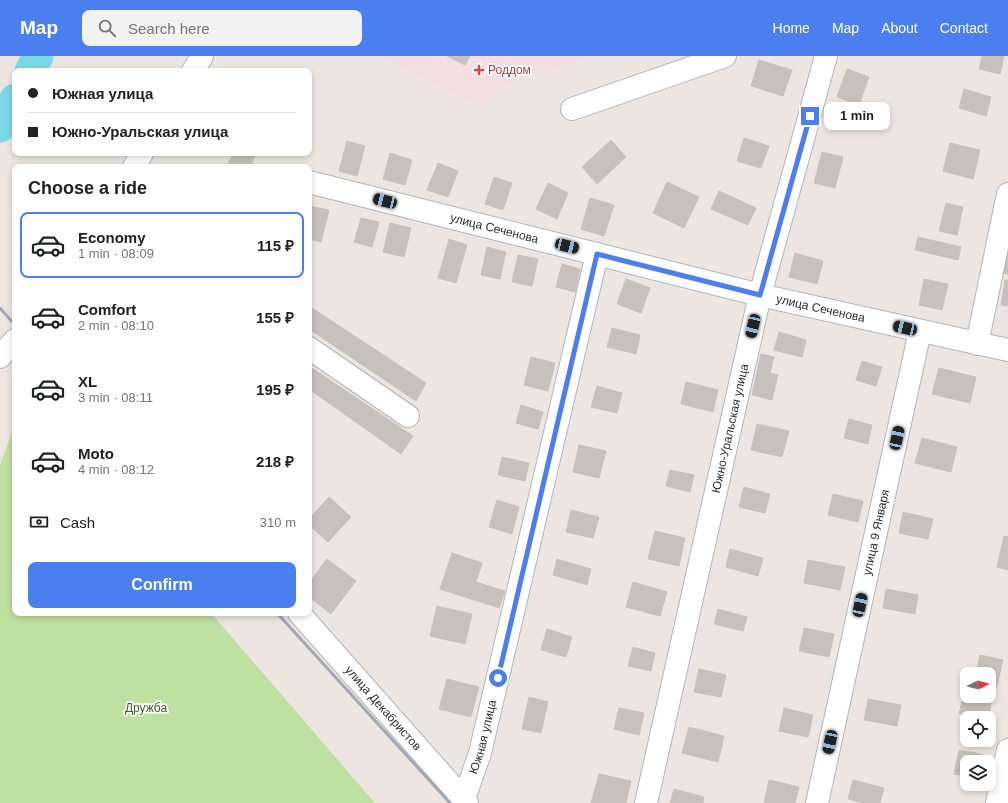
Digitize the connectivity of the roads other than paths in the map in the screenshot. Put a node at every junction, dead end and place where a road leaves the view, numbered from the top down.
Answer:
1 (202, 56) edge
2 (725, 56) edge
3 (826, 56) edge
4 (195, 68) edge
5 (572, 110) dead end
6 (312, 183) edge
7 (1008, 194) edge
8 (597, 254) junction
9 (760, 295) junction
10 (920, 331) junction
11 (12, 343) edge
12 (977, 344) junction
13 (312, 350) edge
14 (1008, 350) edge
15 (0, 357) edge
16 (408, 416) dead end
17 (302, 616) edge
18 (1007, 764) edge
19 (466, 801) edge
20 (646, 803) edge
21 (817, 803) edge
22 (997, 803) edge

1 - 4 street
2 - 5 street
3 - 9 street, Южно-Уральская улица
6 - 8 street, улица Сеченова
7 - 12 street
8 - 9 street, улица Сеченова
8 - 19 street, Южная улица
9 - 10 street, улица Сеченова
9 - 20 street, Южно-Уральская улица
10 - 12 street, улица Сеченова
10 - 21 street, улица 9 Января
11 - 15 street
12 - 14 street, улица Сеченова
13 - 16 street
17 - 19 street, улица Декабристов
18 - 22 street

